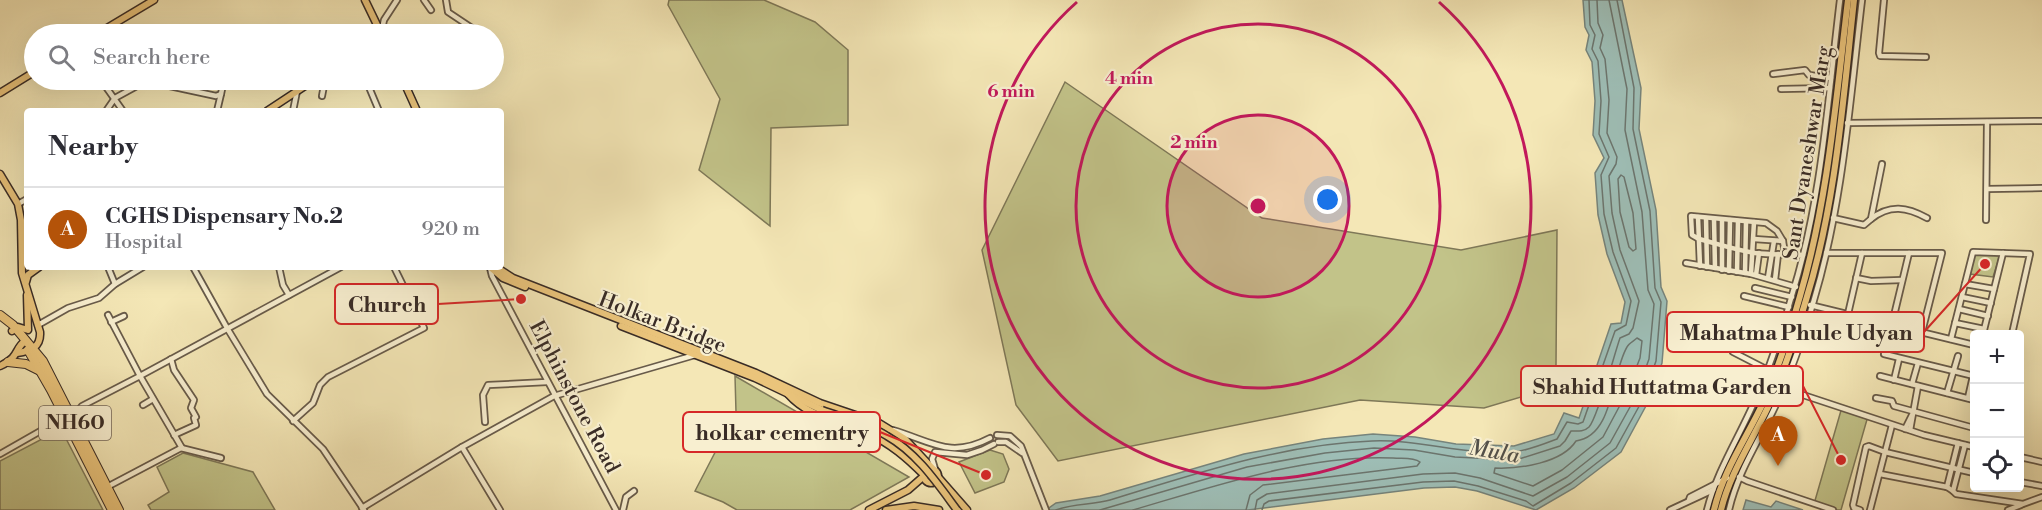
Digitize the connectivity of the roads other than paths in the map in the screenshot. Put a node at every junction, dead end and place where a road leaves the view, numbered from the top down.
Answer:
1 (154, 0) edge
2 (365, 0) edge
3 (398, 0) edge
4 (424, 0) edge
5 (446, 0) edge
6 (1840, 0) edge
7 (1848, 0) edge
8 (1854, 0) edge
9 (1862, 0) edge
10 (1884, 0) edge
11 (431, 10) dead end
12 (114, 24) edge
13 (375, 24) edge
14 (382, 24) edge
15 (466, 24) edge
16 (1926, 57) dead end
17 (1773, 74) dead end
18 (24, 78) edge
19 (1831, 78) junction
20 (1830, 88) junction
21 (1781, 89) dead end
22 (109, 90) edge
23 (129, 90) edge
24 (190, 90) edge
25 (222, 90) edge
26 (323, 90) edge
27 (371, 90) edge
28 (406, 90) edge
29 (297, 91) joint
30 (0, 93) edge
31 (221, 94) junction
32 (322, 96) dead end
33 (115, 98) junction
34 (108, 108) edge
35 (121, 108) edge
36 (218, 108) edge
37 (272, 108) edge
38 (294, 108) edge
39 (379, 108) edge
40 (414, 108) edge
41 (2042, 121) edge
42 (1987, 122) junction
43 (1847, 123) junction
44 (1882, 164) dead end
45 (1, 178) edge
46 (2042, 188) edge
47 (1987, 189) junction
48 (24, 201) edge
49 (18, 204) junction
50 (1706, 218) junction
51 (1833, 218) junction
52 (1927, 218) dead end
53 (1714, 219) junction
54 (1871, 219) junction
55 (24, 220) edge
56 (1722, 220) junction
57 (1730, 220) junction
58 (1986, 220) dead end
59 (1738, 221) junction
60 (1746, 222) junction
61 (1755, 222) junction
62 (1699, 240) junction
63 (1754, 240) junction
64 (1774, 241) junction
65 (1783, 241) junction
66 (1707, 242) junction
67 (1714, 244) junction
68 (1722, 246) junction
69 (1729, 248) junction
70 (1737, 249) junction
71 (1745, 251) junction
72 (1756, 253) junction
73 (1826, 253) junction
74 (1862, 253) junction
75 (1909, 253) junction
76 (2003, 253) junction
77 (1770, 254) junction
78 (1778, 254) junction
79 (1785, 254) junction
80 (1803, 255) junction
81 (1686, 263) dead end
82 (1700, 266) junction
83 (1707, 267) junction
84 (1715, 268) junction
85 (35, 270) edge
86 (109, 270) edge
87 (132, 270) edge
88 (196, 270) edge
89 (280, 270) edge
90 (335, 270) edge
91 (395, 270) edge
92 (491, 270) edge
93 (494, 270) edge
94 (501, 270) edge
95 (1722, 270) junction
96 (1729, 271) junction
97 (1737, 272) junction
98 (1745, 273) junction
99 (1754, 275) junction
100 (1768, 278) junction
101 (1856, 278) junction
102 (1774, 280) junction
103 (1902, 280) junction
104 (26, 283) junction
105 (116, 284) junction
106 (1965, 284) junction
107 (1755, 288) dead end
108 (1798, 288) junction
109 (1994, 289) junction
110 (28, 292) junction
111 (289, 295) junction
112 (1744, 296) dead end
113 (1792, 297) junction
114 (1962, 297) junction
115 (1991, 303) junction
116 (1809, 304) junction
117 (1789, 307) junction
118 (1959, 309) junction
119 (1848, 314) junction
120 (0, 315) edge
121 (108, 315) dead end
122 (124, 316) dead end
123 (1988, 316) junction
124 (0, 321) edge
125 (111, 322) junction
126 (1955, 323) junction
127 (1892, 324) junction
128 (38, 325) junction
129 (227, 328) junction
130 (14, 329) junction
131 (1978, 330) edge
132 (1984, 330) edge
133 (2013, 330) edge
134 (1922, 332) junction
135 (1952, 339) junction
136 (24, 341) junction
137 (1970, 344) edge
138 (31, 350) junction
139 (1732, 352) dead end
140 (17, 353) junction
141 (697, 353) junction
142 (1884, 354) dead end
143 (1958, 356) dead end
144 (171, 359) junction
145 (1899, 359) junction
146 (1918, 363) junction
147 (4, 364) edge
148 (1768, 370) junction
149 (1953, 371) junction
150 (41, 372) junction
151 (1970, 375) edge
152 (140, 376) junction
153 (1880, 376) dead end
154 (1894, 380) junction
155 (547, 382) junction
156 (1912, 384) junction
157 (1972, 384) edge
158 (1774, 385) junction
159 (1918, 386) junction
160 (785, 391) junction
161 (1947, 393) junction
162 (554, 396) junction
163 (1876, 398) dead end
164 (1968, 398) joint
165 (153, 399) junction
166 (82, 405) junction
167 (142, 405) dead end
168 (68, 408) junction
169 (1912, 413) junction
170 (69, 417) junction
171 (293, 421) junction
172 (485, 422) dead end
173 (1892, 425) junction
174 (1970, 427) edge
175 (891, 429) junction
176 (1908, 430) junction
177 (174, 435) junction
178 (996, 435) junction
179 (990, 438) junction
180 (996, 443) junction
181 (1958, 443) junction
182 (1965, 445) junction
183 (1970, 446) edge
184 (462, 447) junction
185 (182, 448) junction
186 (1885, 452) junction
187 (0, 454) edge
188 (1024, 455) junction
189 (220, 458) dead end
190 (2024, 458) edge
191 (2042, 462) edge
192 (1952, 469) junction
193 (1959, 470) junction
194 (936, 472) junction
195 (1970, 472) edge
196 (1880, 474) junction
197 (924, 475) junction
198 (1733, 481) junction
199 (930, 483) junction
200 (2024, 483) edge
201 (1718, 484) junction
202 (2042, 486) edge
203 (107, 487) junction
204 (1947, 487) junction
205 (908, 490) junction
206 (1713, 490) junction
207 (634, 491) dead end
208 (1953, 491) junction
209 (2042, 498) edge
210 (1690, 500) junction
211 (1709, 502) junction
212 (2023, 504) junction
213 (1821, 508) edge
214 (363, 509) edge
215 (112, 510) edge
216 (119, 510) edge
217 (500, 510) edge
218 (616, 510) edge
219 (623, 510) edge
220 (869, 510) edge
221 (886, 510) edge
222 (939, 510) edge
223 (957, 510) edge
224 (967, 510) edge
225 (1046, 510) edge
226 (1670, 510) edge
227 (1685, 510) edge
228 (1707, 510) edge
229 (1714, 510) edge
230 (1721, 510) edge
231 (1729, 510) edge
232 (1833, 510) edge
233 (1860, 510) edge
234 (1870, 510) edge
235 (2008, 510) edge

1 - 12 main road
2 - 13 main road
3 - 14 street
4 - 11 street
5 - 15 street
6 - 19 street
7 - 108 main road, Sant Dyaneshwar Marg
8 - 116 main road, Sant Dyaneshwar Marg
9 - 43 street
10 - 16 street
17 - 19 street
18 - 30 main road
19 - 20 street
20 - 21 street
20 - 80 street
22 - 33 street
23 - 33 street
24 - 31 street
25 - 31 street
26 - 32 street
27 - 39 street
28 - 40 main road
29 - 37 main road
29 - 38 street
31 - 36 street
33 - 34 street
33 - 35 street
41 - 42 street
42 - 43 street
42 - 47 street
43 - 51 street
44 - 54 street
45 - 49 main road
46 - 47 street
47 - 58 street
48 - 49 street
49 - 55 main road
50 - 53 street
50 - 62 street
50 - 66 street
51 - 54 street
51 - 73 street
52 - 54 street
53 - 56 street
53 - 67 street
55 - 104 main road
56 - 57 street
56 - 68 street
57 - 59 street
57 - 69 street
59 - 60 street
59 - 70 street
60 - 61 street
60 - 71 street
61 - 63 street
61 - 65 street
62 - 66 street
62 - 82 street
63 - 64 street
63 - 72 street
64 - 65 street
64 - 77 street
65 - 79 street
66 - 67 street
66 - 83 street
67 - 68 street
67 - 84 street
68 - 69 street
68 - 95 street
69 - 70 street
69 - 96 street
70 - 71 street
70 - 97 street
71 - 72 street
71 - 98 street
72 - 77 street
72 - 99 street
73 - 74 street
73 - 116 street
74 - 75 street
74 - 101 street
75 - 103 street
75 - 134 street
76 - 106 street
76 - 109 street
76 - 133 street
77 - 78 street
77 - 100 street
78 - 79 street
78 - 102 street
79 - 80 street
80 - 108 street
81 - 82 street
82 - 83 street
83 - 84 street
84 - 95 street
85 - 104 main road
86 - 105 street
87 - 105 street
88 - 129 street
89 - 111 street
90 - 111 street
91 - 171 street
92 - 155 street, Elphinstone Road
93 - 141 main road, Holkar Bridge
94 - 141 main road, Elphinstone Road
95 - 96 street
96 - 97 street
97 - 98 street
98 - 99 street
99 - 100 street
100 - 102 street
101 - 103 street
101 - 119 street
102 - 108 street
103 - 127 street
104 - 110 main road
105 - 128 street
106 - 109 street
106 - 114 street
107 - 113 street
108 - 113 street
108 - 158 main road, Sant Dyaneshwar Marg
109 - 115 street
110 - 128 main road
110 - 130 main road
111 - 129 street
112 - 117 street
113 - 117 street
114 - 115 street
114 - 118 street
115 - 123 street
116 - 119 street
116 - 158 main road, Sant Dyaneshwar Marg
117 - 148 street
118 - 123 street
118 - 126 street
119 - 127 street
120 - 130 highway, NH60
121 - 125 street
122 - 125 street
123 - 132 street
124 - 130 highway, NH60
125 - 152 street
126 - 131 street
126 - 135 street
127 - 134 street
128 - 138 main road
129 - 144 street
129 - 171 street
130 - 136 highway, NH60
134 - 135 street
135 - 137 street
136 - 138 highway, NH60
136 - 140 main road
138 - 140 main road
138 - 150 highway, NH60
138 - 168 highway, NH60
139 - 148 street
140 - 147 main road
141 - 160 main road, Holkar Bridge
141 - 162 street
141 - 175 main road
142 - 145 street
143 - 149 street
144 - 152 street
144 - 177 street
145 - 146 street
145 - 154 street
146 - 149 street
146 - 156 street
147 - 150 highway
148 - 158 street
149 - 151 street
149 - 161 street
150 - 170 highway, NH60
152 - 165 street
152 - 166 street
153 - 154 street
154 - 156 street
155 - 162 street, Elphinstone Road
155 - 172 street
156 - 159 street
157 - 164 street
158 - 173 street
158 - 198 main road, Sant Dyaneshwar Marg
158 - 198 street
158 - 201 street
159 - 161 street
159 - 169 street
160 - 197 main road
160 - 223 main road, Holkar Bridge, bridge
161 - 164 street
162 - 184 street
162 - 218 street, Elphinstone Road
163 - 169 street
165 - 167 street
165 - 177 street
166 - 168 street
166 - 170 street
168 - 170 highway, NH60
169 - 174 street
169 - 176 street
170 - 187 street
170 - 203 highway, NH60
170 - 215 highway, NH60
171 - 214 street
173 - 176 street
173 - 186 street
175 - 179 street
175 - 194 main road
176 - 181 street
177 - 185 street
178 - 179 street
178 - 180 street
178 - 188 street
179 - 180 street
180 - 188 street
180 - 194 street
181 - 182 street
181 - 192 street
182 - 183 street
182 - 193 street
184 - 214 street
184 - 217 street
185 - 189 street
185 - 203 street
186 - 192 street
186 - 196 street
186 - 233 street
188 - 225 street
190 - 191 street
192 - 193 street
192 - 204 street
193 - 195 street
193 - 208 street
194 - 197 main road
194 - 199 main road
194 - 224 main road
196 - 204 street
196 - 234 street
197 - 199 main road
197 - 205 main road
198 - 201 main road, Sant Dyaneshwar Marg
198 - 213 street
198 - 230 main road, Sant Dyaneshwar Marg
198 - 231 street
199 - 205 main road
200 - 202 street
201 - 206 street
201 - 210 street
201 - 229 main road, Sant Dyaneshwar Marg
203 - 216 highway, NH60
204 - 208 street
205 - 220 main road
206 - 210 street
206 - 211 street
207 - 219 street
208 - 212 street
209 - 212 street
210 - 211 street
210 - 226 street
210 - 227 street
211 - 228 street
212 - 235 street
213 - 232 street
221 - 222 main road

